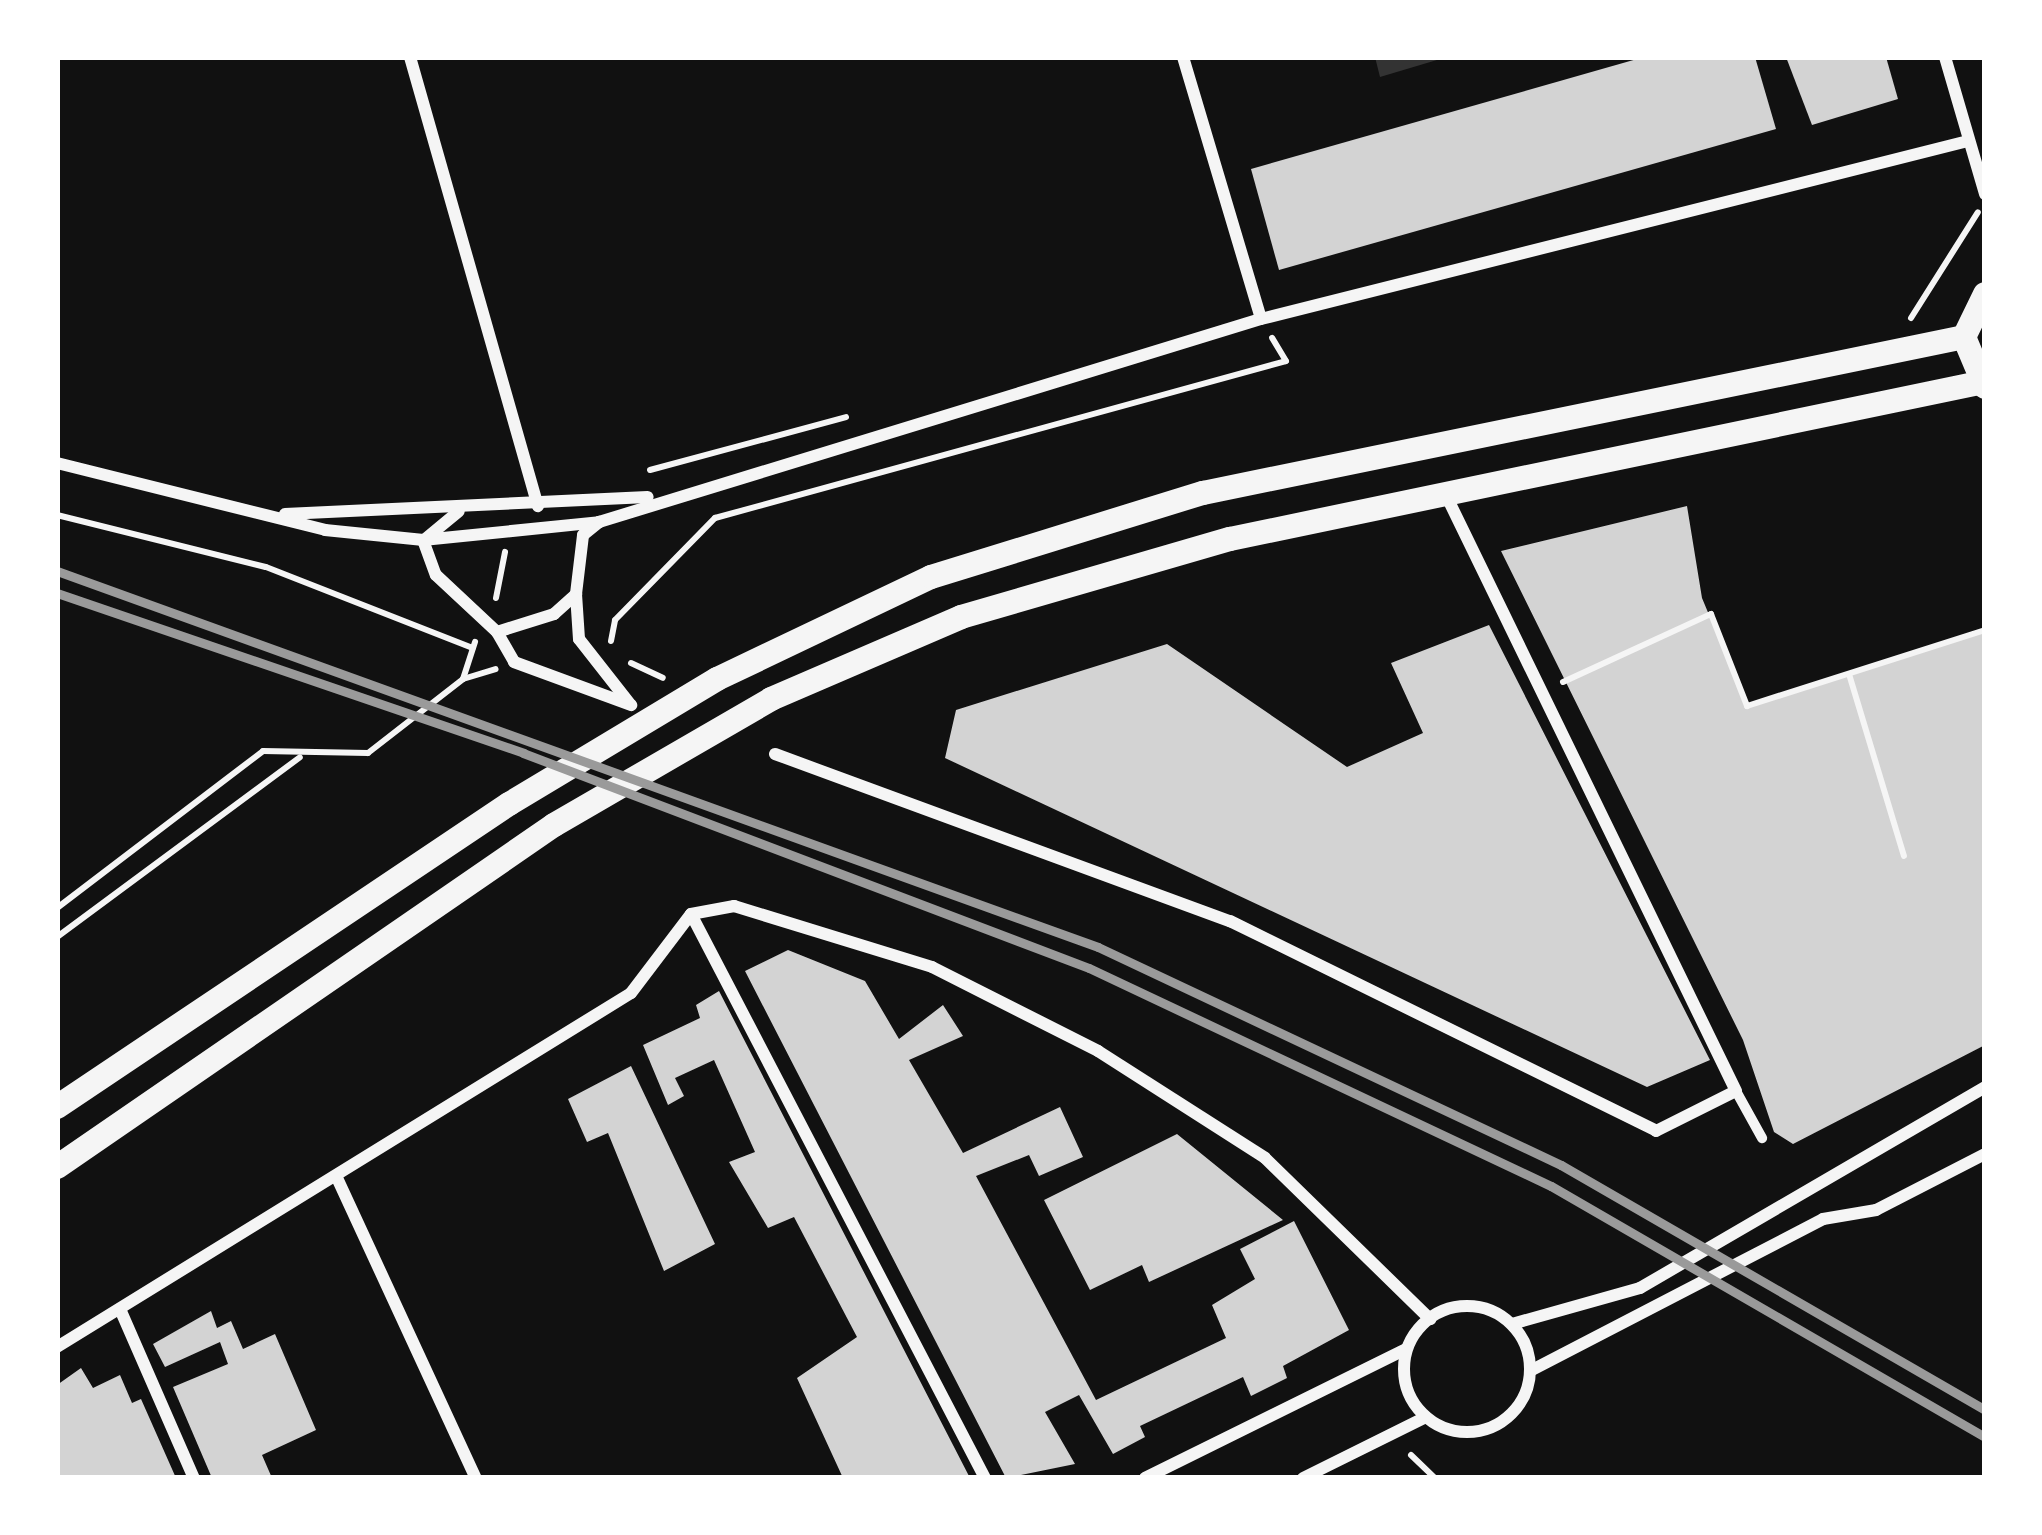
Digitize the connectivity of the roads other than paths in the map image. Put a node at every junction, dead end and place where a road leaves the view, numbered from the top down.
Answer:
1 (410, 57) edge
2 (1184, 57) edge
3 (1945, 57) edge
4 (1968, 141) junction
5 (1985, 197) edge
6 (1985, 294) edge
7 (1261, 320) junction
8 (1964, 337) junction
9 (1982, 385) edge
10 (57, 463) edge
11 (1446, 495) junction
12 (660, 496) junction
13 (538, 506) junction
14 (461, 510) junction
15 (272, 514) junction
16 (598, 522) junction
17 (423, 540) junction
18 (575, 594) junction
19 (496, 632) junction
20 (775, 754) dead end
21 (691, 914) junction
22 (1985, 1087) edge
23 (1736, 1091) junction
24 (57, 1107) edge
25 (1762, 1138) dead end
26 (1985, 1154) edge
27 (57, 1167) edge
28 (338, 1180) junction
29 (120, 1309) junction
30 (1430, 1319) junction
31 (1512, 1324) junction
32 (57, 1347) edge
33 (1406, 1349) junction
34 (1530, 1371) junction
35 (1426, 1417) junction
36 (194, 1478) edge
37 (476, 1478) edge
38 (985, 1478) edge
39 (1145, 1478) edge
40 (1303, 1478) edge

1 - 13 street
2 - 7 street
3 - 4 street
4 - 5 street
4 - 7 street
6 - 8 main road
7 - 12 street
8 - 9 main road
8 - 24 main road
9 - 11 main road
10 - 15 street
11 - 23 street
11 - 27 main road
12 - 13 street
12 - 16 street
13 - 14 street
14 - 15 street
14 - 17 street
15 - 17 street
16 - 17 street
16 - 18 street
17 - 19 street
18 - 19 street
18 - 19 street
20 - 23 street
21 - 28 street
21 - 30 street
21 - 38 street
22 - 31 street
23 - 25 street
26 - 34 street
28 - 29 street
28 - 37 street
29 - 32 street
29 - 36 street
30 - 31 street
30 - 33 street
31 - 34 street
33 - 35 street
33 - 39 street
34 - 35 street
35 - 40 street

